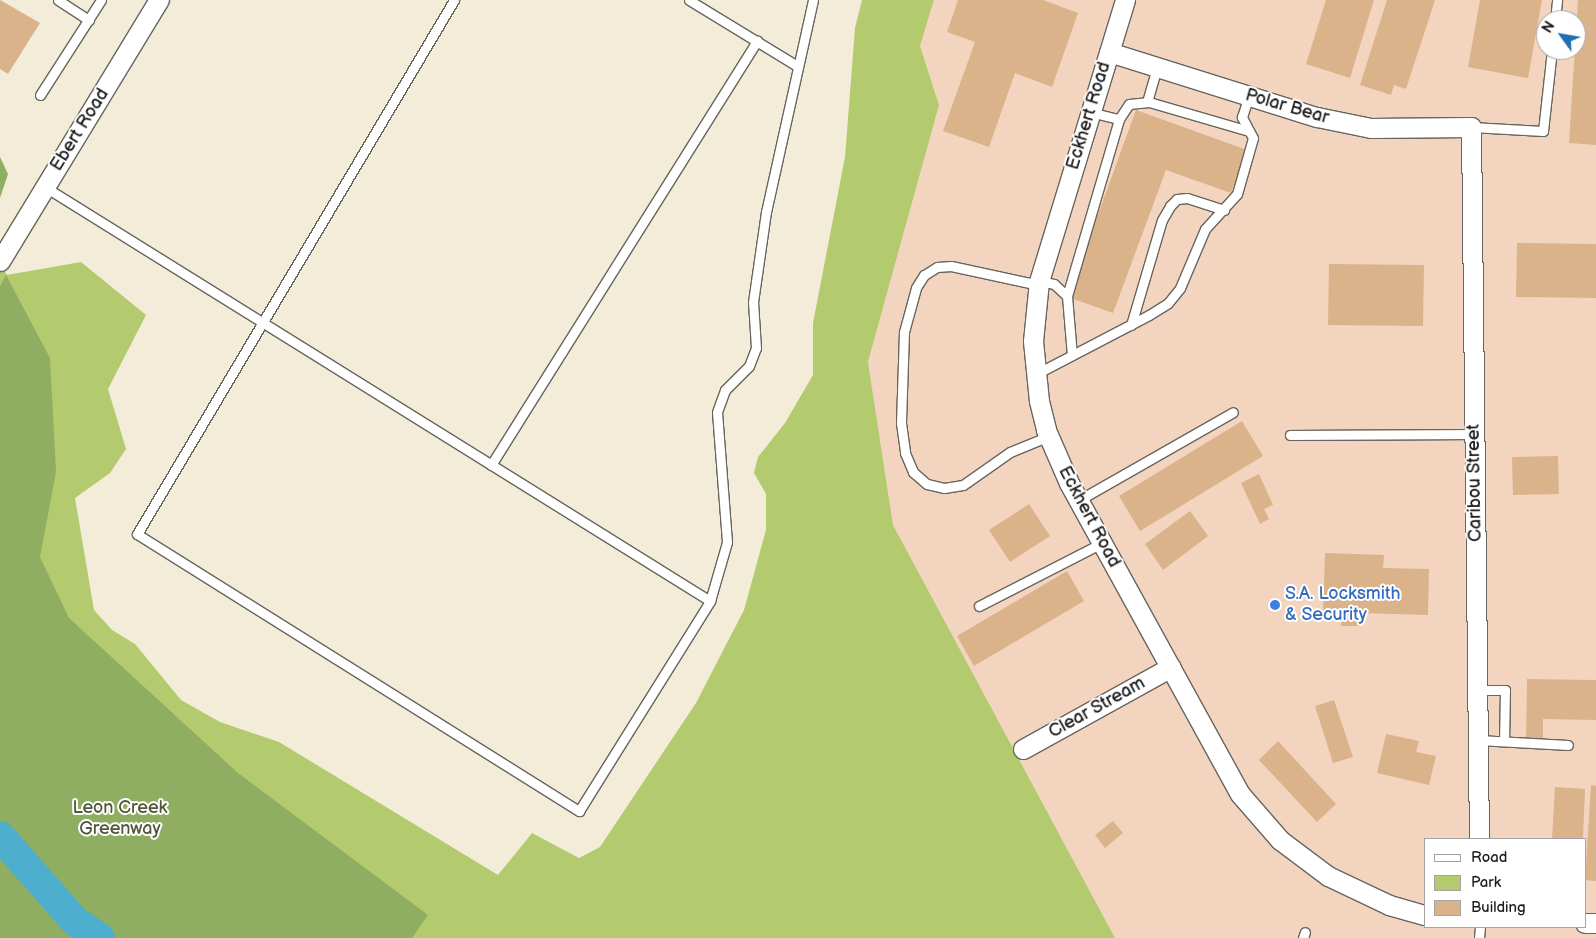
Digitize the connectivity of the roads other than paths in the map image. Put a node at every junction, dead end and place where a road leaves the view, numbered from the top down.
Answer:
1 (58, 0) edge
2 (101, 0) edge
3 (159, 0) edge
4 (454, 0) edge
5 (689, 0) edge
6 (813, 0) edge
7 (1125, 0) edge
8 (89, 20) junction
9 (757, 41) junction
10 (1109, 52) junction
11 (1551, 60) edge
12 (798, 66) junction
13 (1157, 67) junction
14 (40, 95) dead end
15 (1250, 96) junction
16 (1147, 102) junction
17 (1090, 112) junction
18 (1119, 119) junction
19 (1471, 127) junction
20 (1249, 131) junction
21 (45, 187) junction
22 (1224, 210) junction
23 (0, 261) edge
24 (1039, 283) junction
25 (1067, 296) junction
26 (262, 323) junction
27 (1131, 325) junction
28 (1072, 355) junction
29 (1035, 375) junction
30 (1233, 412) dead end
31 (1474, 434) junction
32 (1290, 435) dead end
33 (1049, 436) junction
34 (491, 465) junction
35 (1078, 500) junction
36 (1102, 543) junction
37 (710, 601) junction
38 (979, 606) dead end
39 (1171, 667) junction
40 (1477, 690) junction
41 (1478, 740) junction
42 (1504, 741) junction
43 (1568, 744) dead end
44 (1023, 749) dead end
45 (1479, 838) edge
46 (1424, 915) edge

1 - 8 lane
2 - 8 lane
3 - 21 street, Ebert Road
4 - 26 lane
5 - 9 lane
6 - 12 lane
7 - 10 street, Eckhert Road
8 - 14 lane
9 - 12 lane
9 - 34 lane
10 - 13 street, Polar Bear
10 - 17 street, Eckhert Road
11 - 19 lane
12 - 37 lane
13 - 15 street, Polar Bear
13 - 16 lane
15 - 19 street, Polar Bear
15 - 20 lane
16 - 18 lane
16 - 20 lane
17 - 18 lane
17 - 24 street, Eckhert Road
18 - 25 lane
19 - 31 street, Caribou Street
20 - 22 lane
21 - 23 street, Ebert Road
21 - 26 lane
22 - 27 lane
22 - 27 lane
24 - 25 lane
24 - 29 street, Eckhert Road
24 - 33 lane
25 - 28 lane
26 - 34 lane
26 - 37 lane
27 - 28 lane
28 - 29 lane
29 - 33 street, Eckhert Road
30 - 35 lane
31 - 32 lane
31 - 40 street, Caribou Street
33 - 35 street, Eckhert Road
34 - 37 lane
35 - 36 street, Eckhert Road
36 - 38 lane
36 - 39 street, Eckhert Road
39 - 44 street, Clear Stream
39 - 46 street, Eckhert Road
40 - 41 street, Caribou Street
40 - 42 lane
41 - 42 lane
41 - 45 street, Caribou Street
42 - 43 lane

